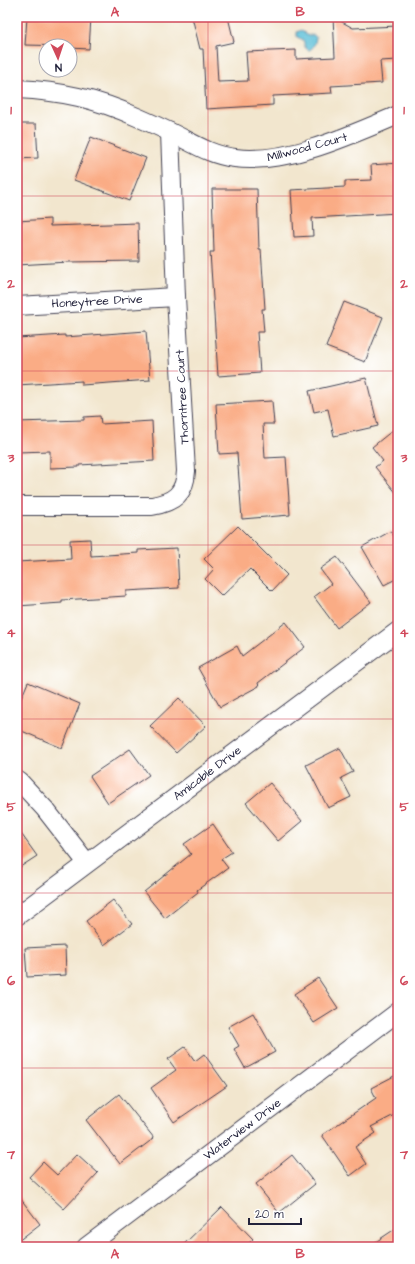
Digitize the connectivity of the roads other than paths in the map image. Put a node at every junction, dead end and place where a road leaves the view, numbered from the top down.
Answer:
1 (17, 89) edge
2 (398, 115) edge
3 (170, 132) junction
4 (176, 297) junction
5 (17, 306) edge
6 (17, 506) edge
7 (398, 631) edge
8 (17, 780) edge
9 (87, 863) junction
10 (17, 916) edge
11 (398, 1012) edge
12 (86, 1247) edge

1 - 3 street, Millwood Court
2 - 3 street, Millwood Court
3 - 4 street, Thorntree Court
4 - 5 street, Honeytree Drive
4 - 6 street, Thorntree Court
7 - 9 street, Amicable Drive
8 - 9 street
9 - 10 street, Amicable Drive
11 - 12 street, Waterview Drive

